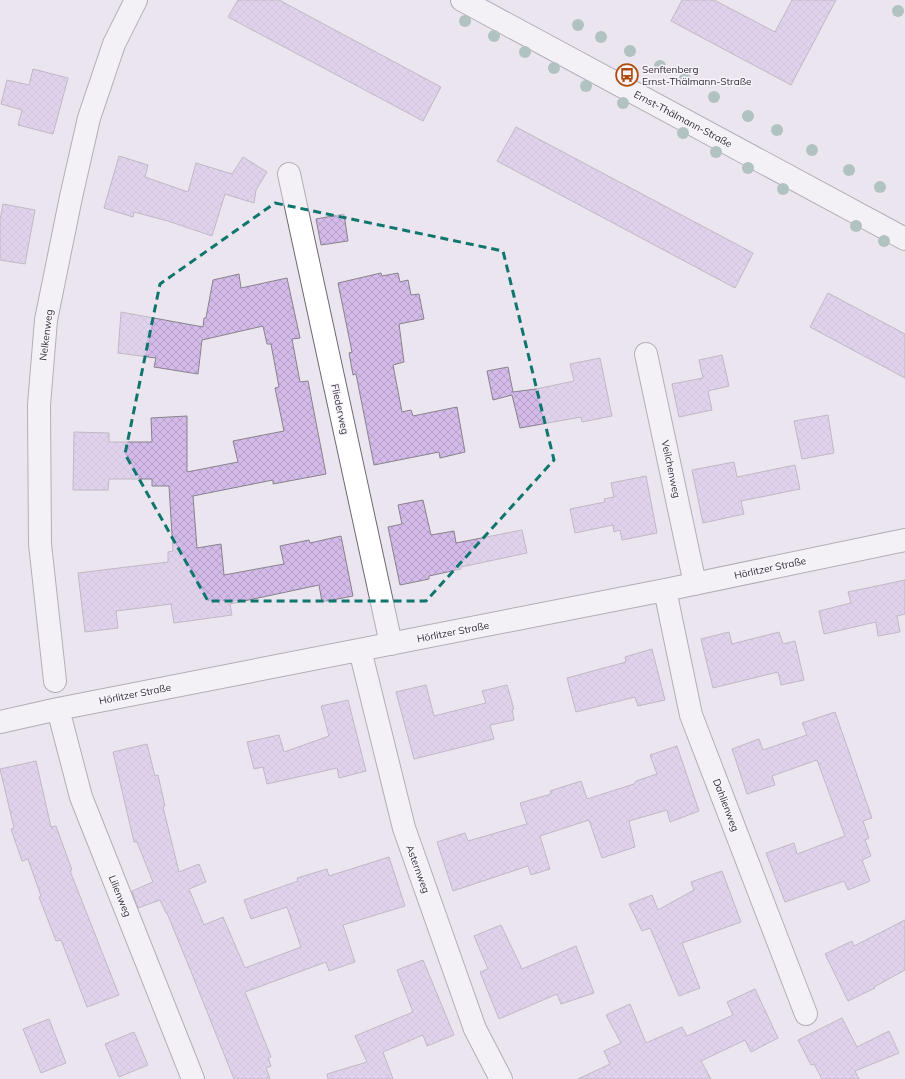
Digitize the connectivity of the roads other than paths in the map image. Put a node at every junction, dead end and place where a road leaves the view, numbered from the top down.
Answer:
1 (136, 0) edge
2 (462, 0) edge
3 (288, 174) dead end
4 (905, 239) edge
5 (646, 354) dead end
6 (905, 540) edge
7 (695, 584) junction
8 (665, 590) junction
9 (391, 644) junction
10 (360, 650) junction
11 (55, 682) dead end
12 (58, 710) junction
13 (0, 722) edge
14 (806, 1014) dead end
15 (193, 1079) edge
16 (500, 1079) edge

1 - 11 street, Nelkenweg
2 - 4 street, Ernst-Thälmann-Straße
3 - 9 street, Fliederweg
5 - 7 street, Veilchenweg
6 - 7 street, Hörlitzer Straße
7 - 8 street, Hörlitzer Straße
8 - 9 street, Hörlitzer Straße
8 - 14 street, Dahlienweg
9 - 10 street, Hörlitzer Straße
10 - 12 street, Hörlitzer Straße
10 - 16 street, Asternweg
12 - 13 street, Hörlitzer Straße
12 - 15 street, Lilienweg

